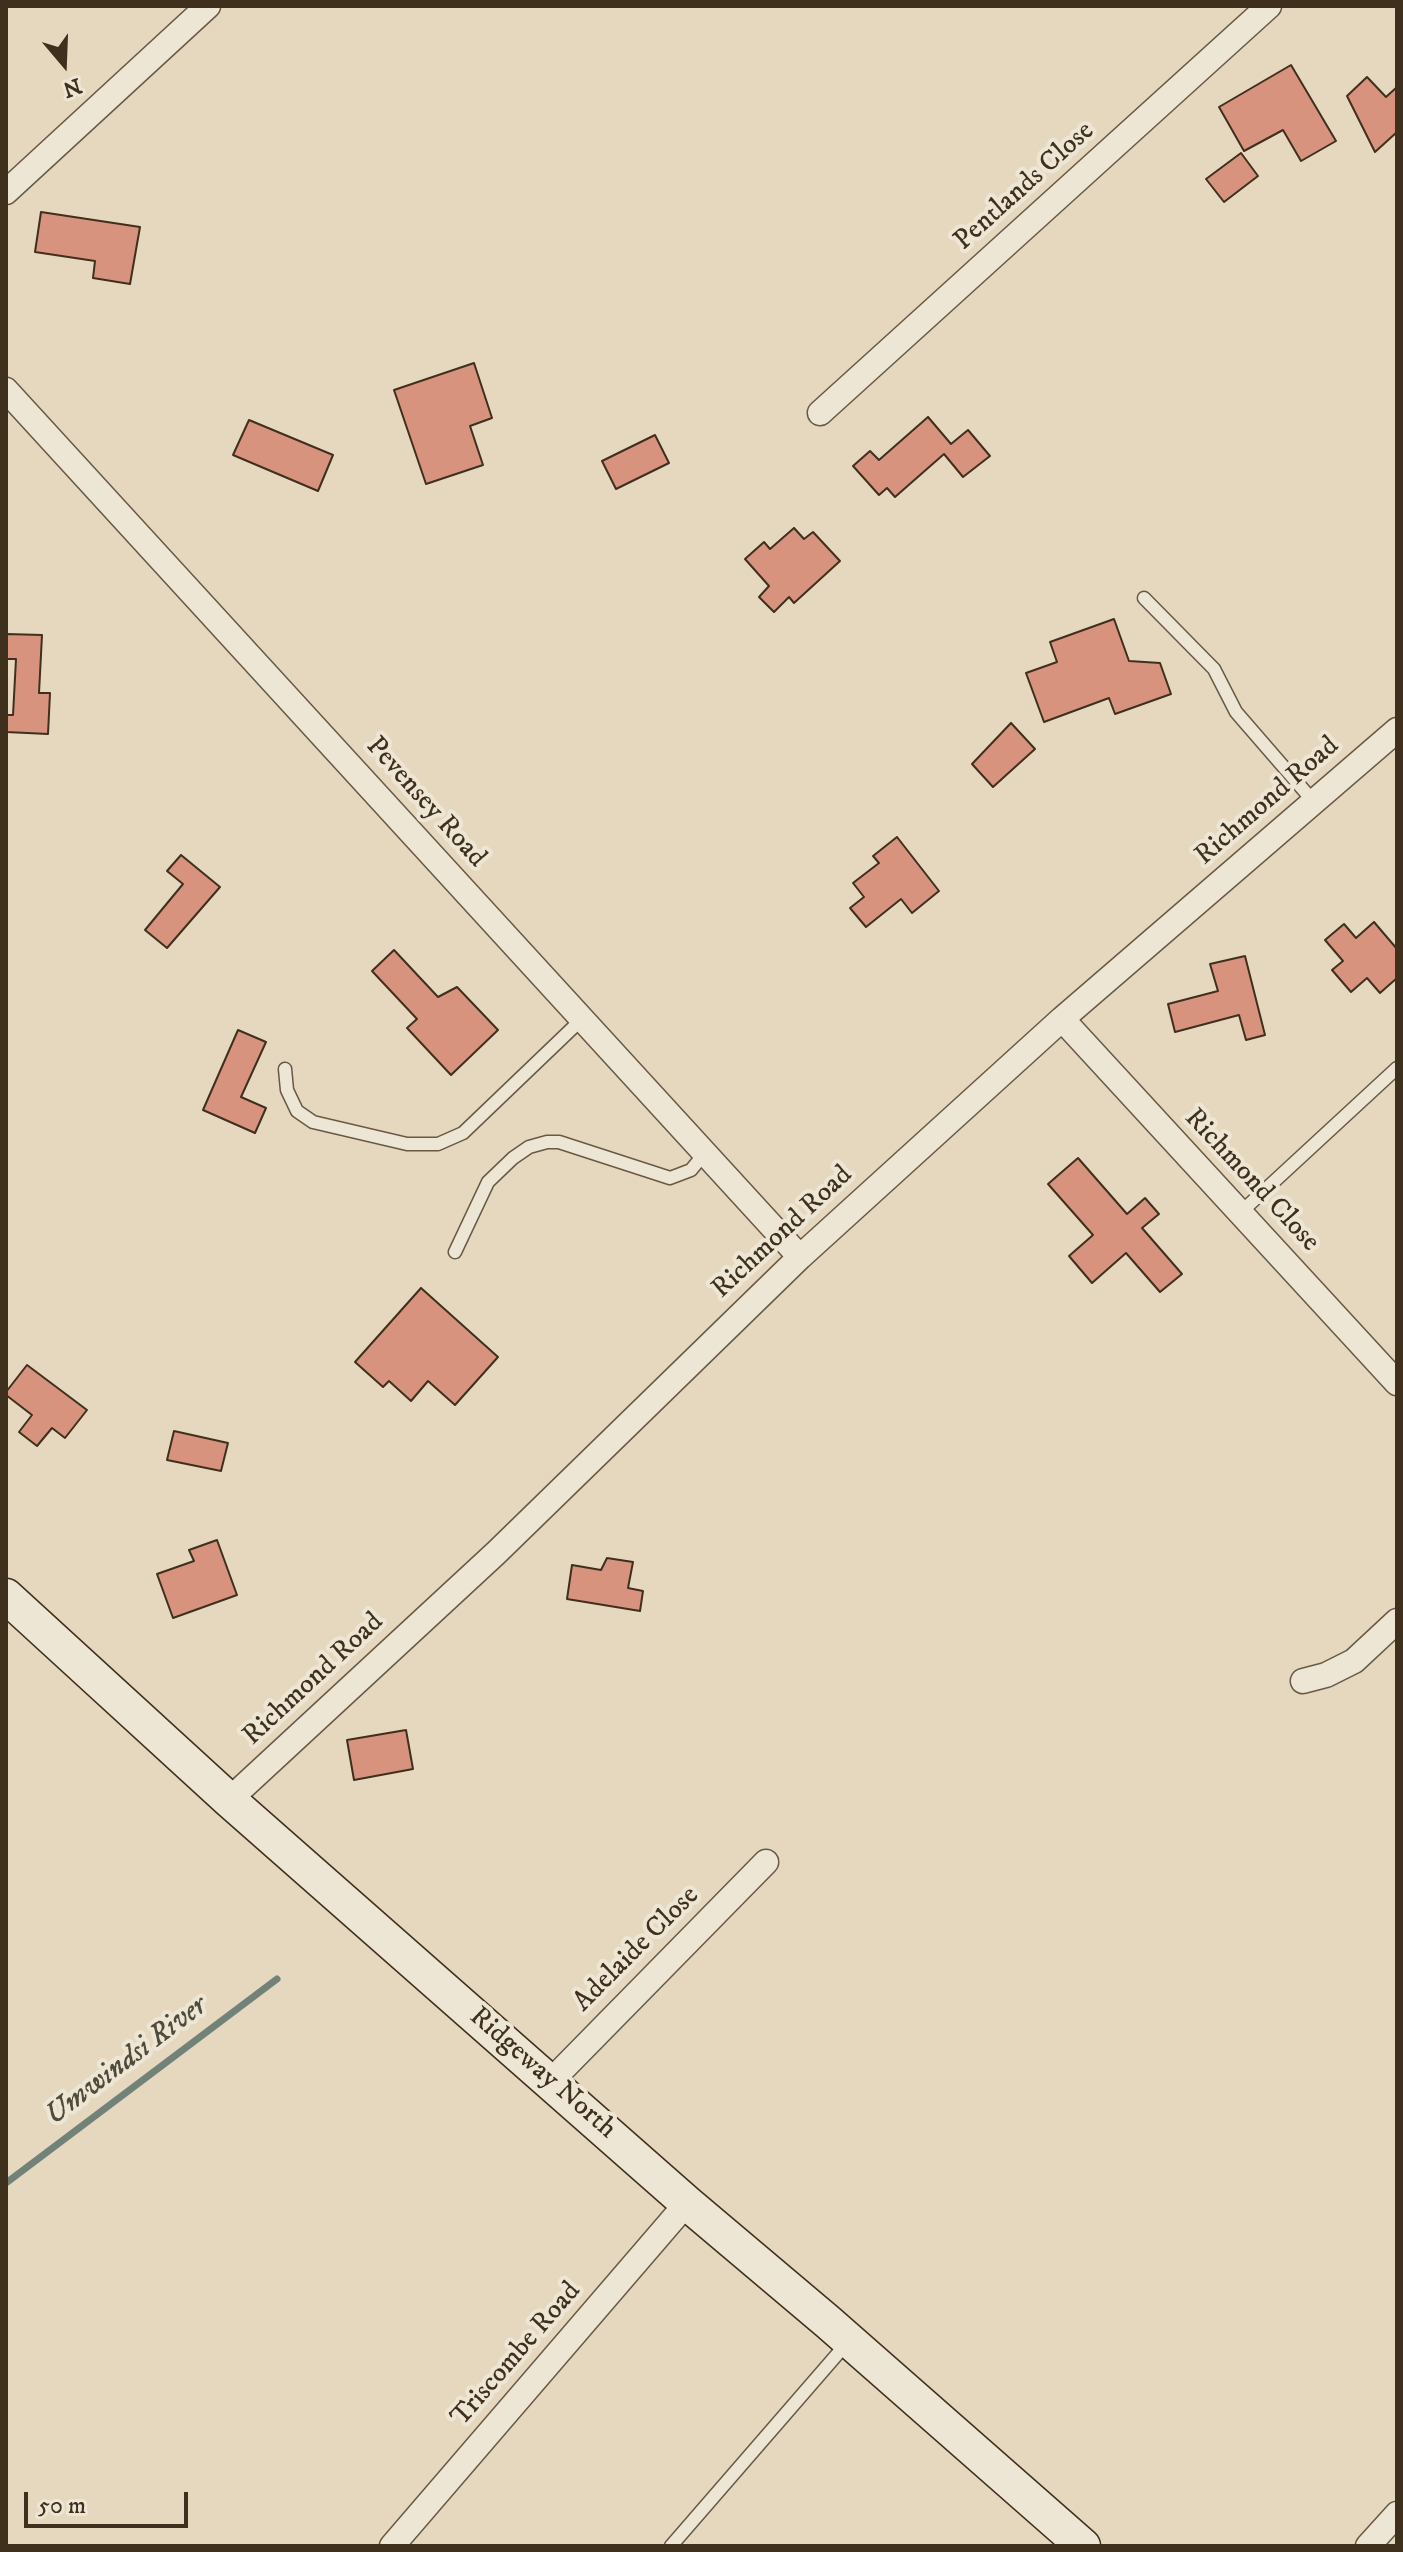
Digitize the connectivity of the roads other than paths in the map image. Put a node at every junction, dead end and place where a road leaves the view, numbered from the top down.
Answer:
1 (208, 6) edge
2 (1269, 6) edge
3 (6, 192) edge
4 (6, 390) edge
5 (820, 413) dead end
6 (1144, 598) dead end
7 (1397, 730) edge
8 (1314, 802) junction
9 (582, 1019) junction
10 (1062, 1019) junction
11 (1397, 1068) edge
12 (285, 1069) dead end
13 (704, 1154) junction
14 (1240, 1213) junction
15 (455, 1252) dead end
16 (800, 1257) junction
17 (1397, 1383) edge
18 (11, 1609) edge
19 (1397, 1621) edge
20 (1303, 1681) dead end
21 (229, 1800) junction
22 (766, 1862) dead end
23 (551, 2081) junction
24 (687, 2203) junction
25 (849, 2340) junction
26 (1397, 2514) edge
27 (392, 2546) edge
28 (671, 2546) edge
29 (1083, 2546) edge
30 (1368, 2546) edge

1 - 3 street
2 - 5 street, Pentlands Close
4 - 9 street, Pevensey Road
6 - 8 lane
7 - 8 street, Richmond Road
8 - 10 street, Richmond Road
9 - 12 lane
9 - 13 street, Pevensey Road
10 - 14 street, Richmond Close
10 - 16 street, Richmond Road
11 - 14 lane
13 - 15 lane
13 - 16 street, Pevensey Road
14 - 17 street, Richmond Close
16 - 21 street, Richmond Road
18 - 21 street, Ridgeway North
19 - 20 street
21 - 23 street, Ridgeway North
22 - 23 street, Adelaide Close
23 - 24 street, Ridgeway North
24 - 25 street, Ridgeway North
24 - 27 street, Triscombe Road
25 - 28 lane
25 - 29 street, Ridgeway North
26 - 30 street

